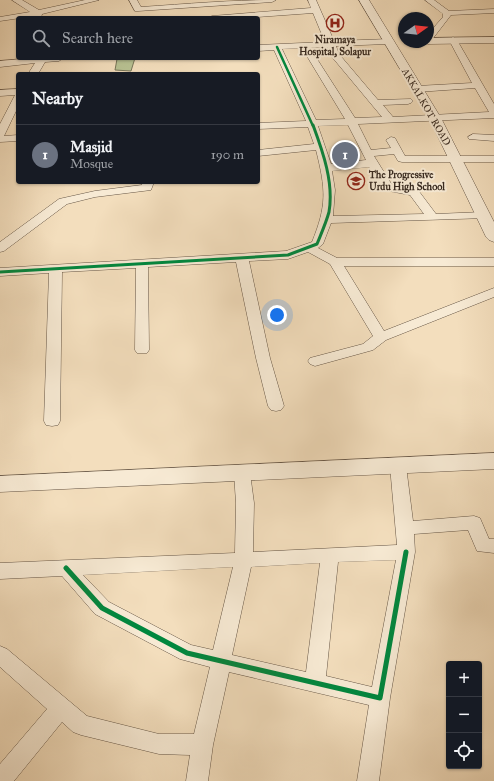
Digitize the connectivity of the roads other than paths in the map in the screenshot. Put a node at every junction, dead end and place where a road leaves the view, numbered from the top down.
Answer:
1 (16, 0) edge
2 (94, 0) edge
3 (133, 0) edge
4 (210, 0) edge
5 (272, 0) edge
6 (312, 0) edge
7 (364, 0) edge
8 (429, 0) edge
9 (187, 6) junction
10 (316, 10) junction
11 (494, 11) edge
12 (446, 13) junction
13 (38, 16) edge
14 (238, 16) edge
15 (16, 18) edge
16 (0, 19) edge
17 (434, 33) edge
18 (434, 40) edge
19 (452, 40) junction
20 (494, 40) edge
21 (387, 41) junction
22 (398, 41) edge
23 (330, 44) junction
24 (305, 46) junction
25 (277, 47) junction
26 (260, 48) edge
27 (34, 60) edge
28 (42, 60) edge
29 (0, 64) edge
30 (34, 72) edge
31 (478, 85) junction
32 (416, 89) junction
33 (16, 92) edge
34 (0, 93) edge
35 (16, 100) edge
36 (408, 101) dead end
37 (376, 103) junction
38 (494, 114) edge
39 (4, 116) edge
40 (435, 118) junction
41 (390, 120) junction
42 (352, 122) junction
43 (312, 124) junction
44 (260, 126) edge
45 (0, 134) edge
46 (473, 137) dead end
47 (16, 138) edge
48 (494, 138) edge
49 (0, 139) edge
50 (391, 140) dead end
51 (320, 147) junction
52 (397, 151) junction
53 (260, 152) edge
54 (370, 158) junction
55 (454, 158) junction
56 (494, 159) edge
57 (327, 168) junction
58 (148, 184) edge
59 (483, 216) junction
60 (432, 217) junction
61 (326, 220) junction
62 (494, 237) edge
63 (308, 247) junction
64 (0, 248) edge
65 (242, 258) junction
66 (335, 262) junction
67 (494, 262) edge
68 (142, 264) junction
69 (56, 269) junction
70 (0, 272) edge
71 (494, 292) edge
72 (381, 337) junction
73 (142, 350) dead end
74 (315, 361) dead end
75 (276, 406) dead end
76 (52, 421) dead end
77 (494, 461) edge
78 (398, 466) junction
79 (242, 473) junction
80 (0, 484) edge
81 (405, 528) junction
82 (494, 546) edge
83 (406, 552) junction
84 (330, 555) junction
85 (244, 559) junction
86 (66, 568) junction
87 (0, 571) edge
88 (0, 655) edge
89 (221, 661) junction
90 (315, 683) junction
91 (380, 698) junction
92 (61, 708) junction
93 (202, 745) junction
94 (0, 781) edge
95 (197, 781) edge
96 (368, 781) edge

1 - 13 street
2 - 13 street
3 - 9 street
4 - 9 street
5 - 9 street
6 - 10 street
7 - 21 street, AKKALKOT ROAD
8 - 12 street
10 - 14 street
10 - 23 street
11 - 12 street
12 - 17 street
15 - 16 street
18 - 19 street
19 - 20 street
19 - 31 street
21 - 22 street
21 - 23 street
21 - 32 street, AKKALKOT ROAD
23 - 24 street
23 - 37 street
24 - 25 street
24 - 42 street
25 - 26 street
25 - 43 street
27 - 29 street
28 - 30 street
31 - 32 street
31 - 38 street
32 - 40 street, AKKALKOT ROAD
33 - 34 street
35 - 39 street
36 - 37 street
37 - 41 street
38 - 40 street
39 - 45 street
40 - 41 street
40 - 55 street, AKKALKOT ROAD
41 - 42 street
42 - 43 street
42 - 54 street
43 - 44 street
43 - 51 street
46 - 48 street
47 - 49 street
50 - 52 street
51 - 53 street
51 - 57 street
52 - 54 street
52 - 55 street
54 - 57 street
54 - 60 street
55 - 56 street
55 - 59 street, AKKALKOT ROAD
57 - 61 street
58 - 64 street
59 - 60 street
59 - 62 street, AKKALKOT ROAD
60 - 61 street
61 - 63 street
63 - 65 street
63 - 66 street
65 - 68 street
65 - 75 street
66 - 67 street
66 - 72 street
68 - 69 street
68 - 73 street
69 - 70 street
69 - 76 street
71 - 72 street
72 - 74 street
77 - 78 street
78 - 79 street
78 - 81 street
79 - 80 street
79 - 85 street
81 - 82 street
81 - 83 street
83 - 84 street
83 - 91 street
84 - 85 street
84 - 90 street
85 - 86 street
85 - 89 street
86 - 87 street
86 - 89 street
88 - 92 street
89 - 90 street
89 - 93 street
90 - 91 street
91 - 96 street
92 - 93 street
92 - 94 street
93 - 95 street

